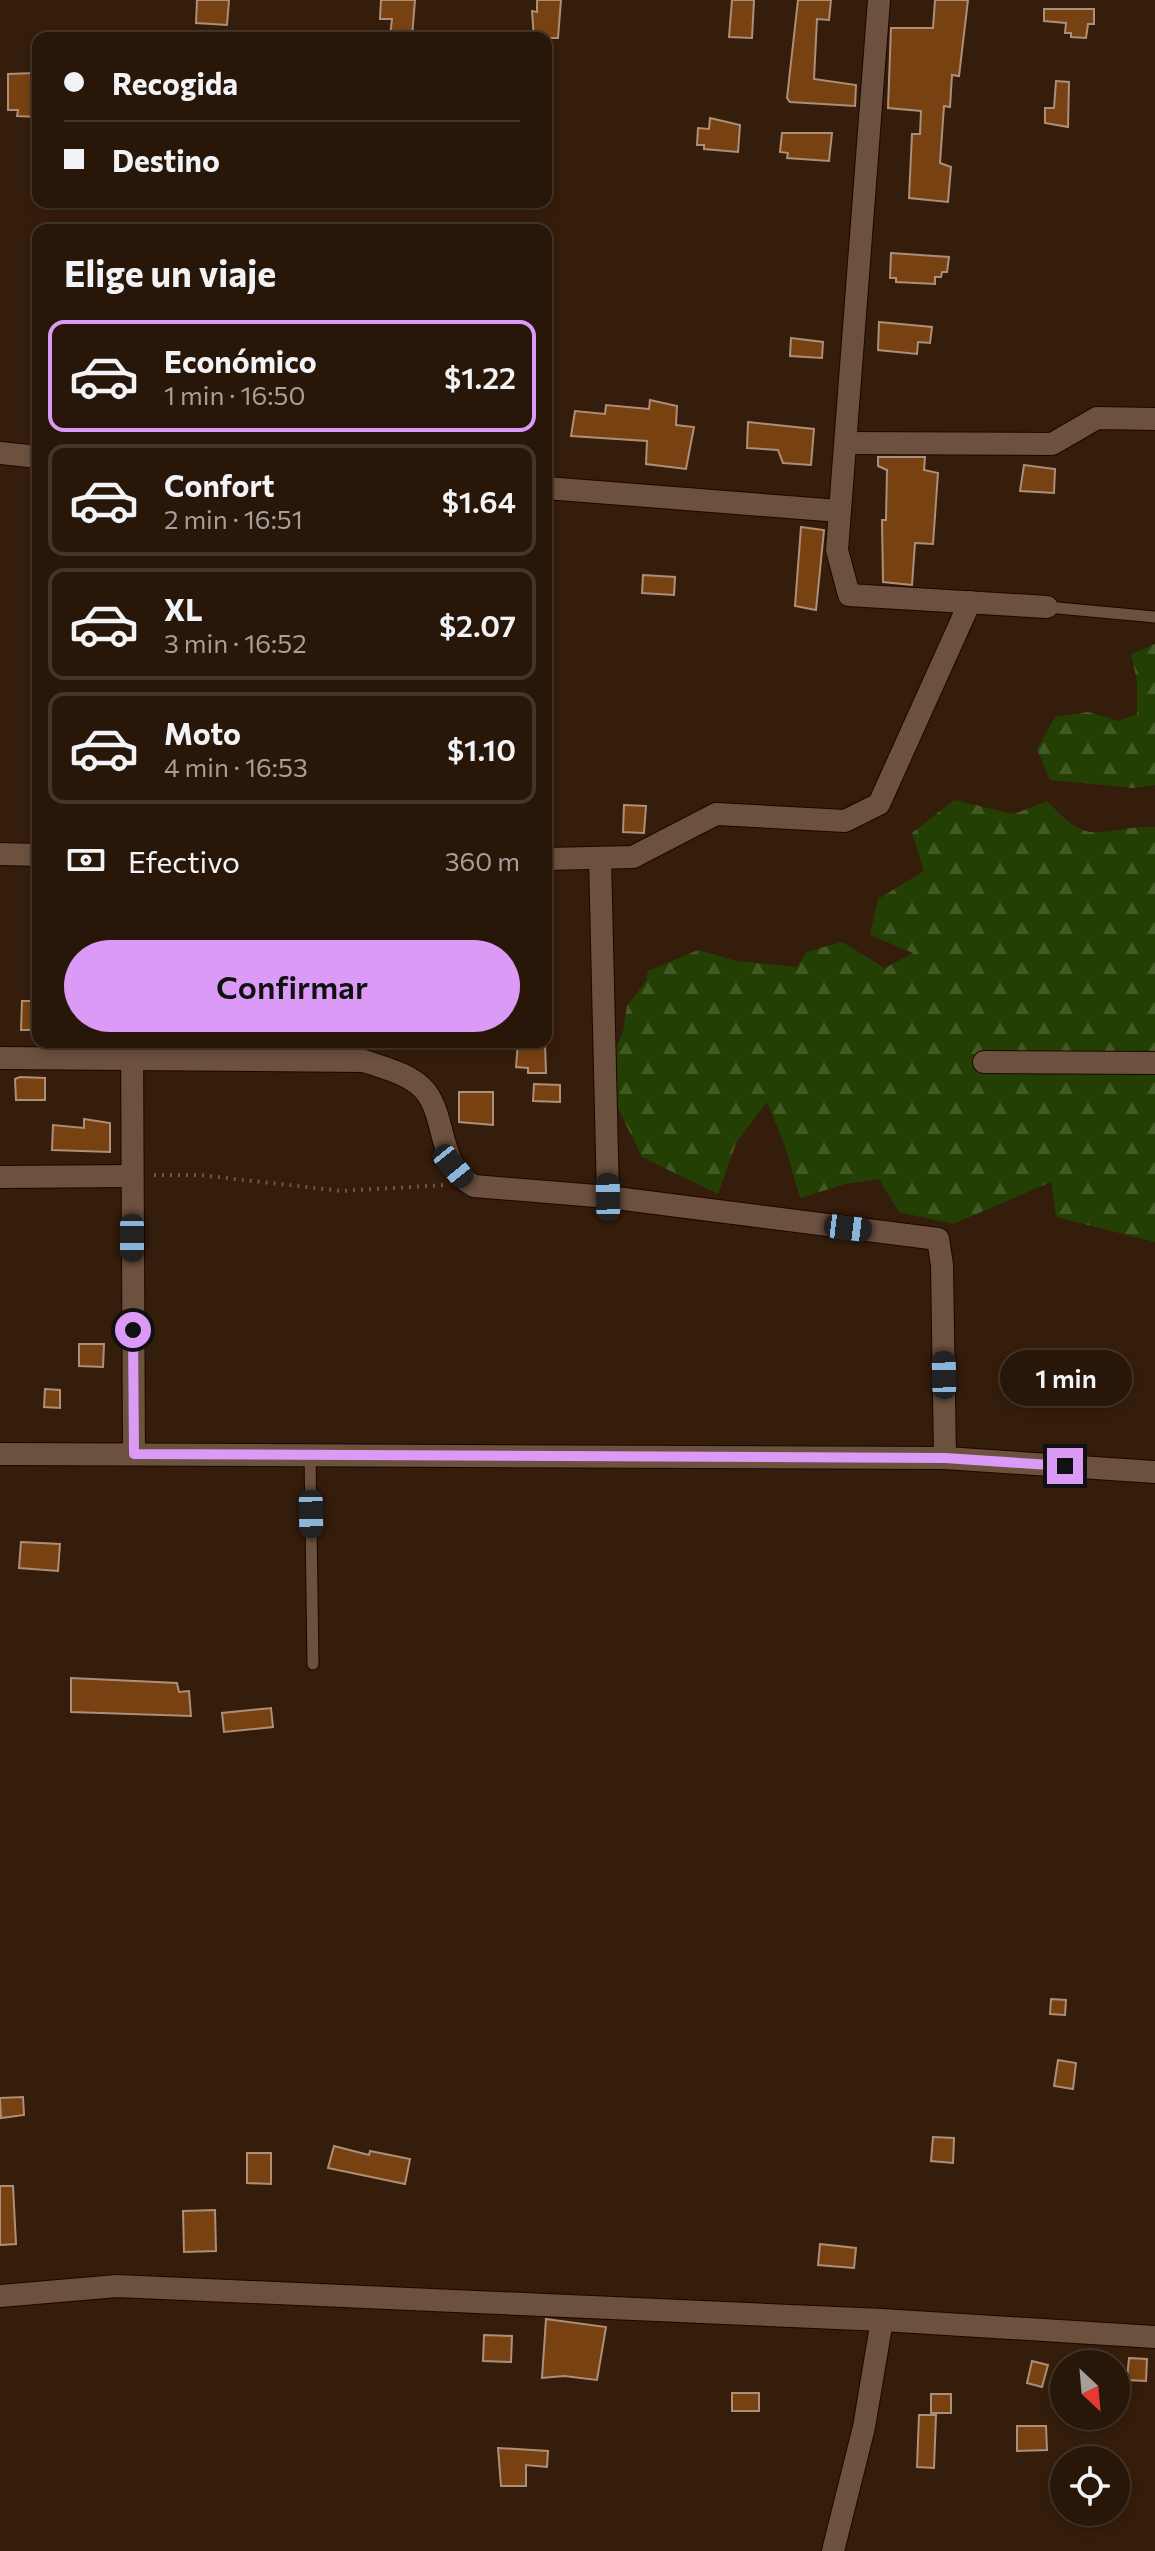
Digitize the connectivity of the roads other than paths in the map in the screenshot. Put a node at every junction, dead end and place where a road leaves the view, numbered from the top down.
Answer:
1 (879, 0) edge
2 (1155, 419) edge
3 (846, 443) junction
4 (0, 453) edge
5 (32, 456) edge
6 (552, 488) edge
7 (839, 511) junction
8 (970, 602) junction
9 (1047, 607) joint
10 (1155, 617) edge
11 (0, 854) edge
12 (32, 855) edge
13 (600, 858) junction
14 (552, 859) edge
15 (132, 1051) edge
16 (0, 1058) edge
17 (984, 1062) dead end
18 (1155, 1063) edge
19 (132, 1176) junction
20 (0, 1177) edge
21 (608, 1197) junction
22 (0, 1454) edge
23 (134, 1454) junction
24 (310, 1455) junction
25 (945, 1458) junction
26 (1155, 1472) edge
27 (313, 1664) dead end
28 (0, 2296) edge
29 (882, 2320) junction
30 (1155, 2337) edge
31 (833, 2551) edge

1 - 3 street
2 - 3 street
3 - 7 street
4 - 5 street
6 - 7 street
7 - 8 street
8 - 9 street
8 - 13 street
9 - 10 lane
11 - 12 street
13 - 14 street
13 - 21 street
15 - 16 street
15 - 19 street
15 - 21 street
17 - 18 street
19 - 20 street
19 - 23 street
21 - 25 street
22 - 23 street
23 - 24 street
24 - 25 street
24 - 27 lane
25 - 26 street
28 - 29 street
29 - 30 street
29 - 31 street

